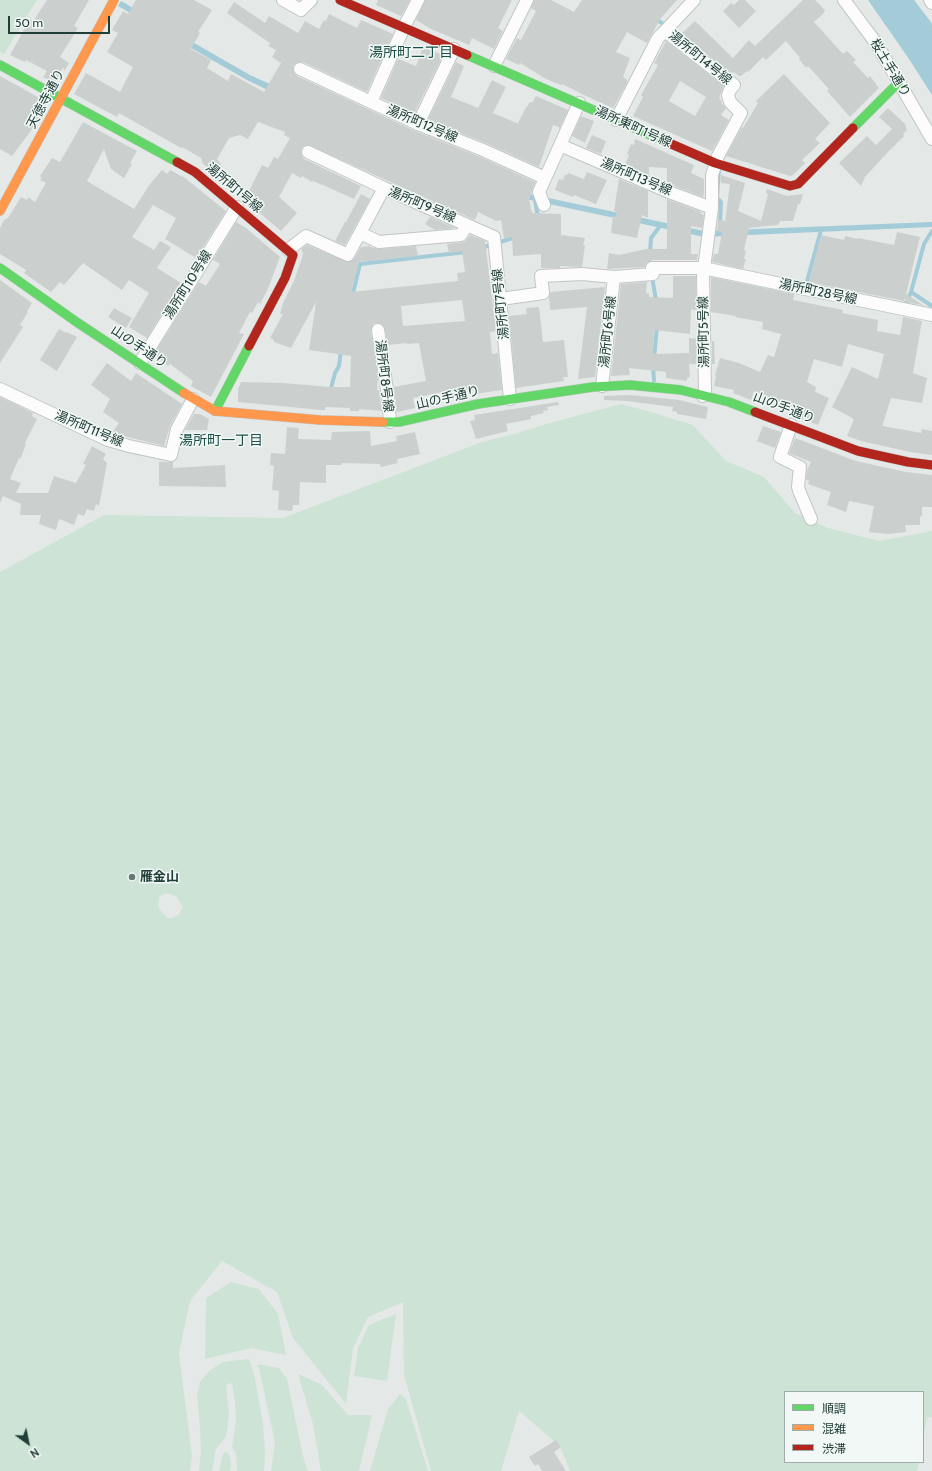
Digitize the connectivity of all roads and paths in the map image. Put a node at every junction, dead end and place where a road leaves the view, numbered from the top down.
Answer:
1 (114, 0) edge
2 (283, 0) edge
3 (311, 0) edge
4 (340, 0) edge
5 (418, 0) edge
6 (527, 0) edge
7 (694, 0) edge
8 (844, 0) edge
9 (930, 0) edge
10 (932, 2) edge
11 (404, 27) junction
12 (665, 31) junction
13 (454, 49) junction
14 (0, 65) edge
15 (494, 66) junction
16 (300, 69) dead end
17 (899, 82) junction
18 (61, 98) junction
19 (371, 102) junction
20 (579, 103) junction
21 (616, 120) junction
22 (418, 124) junction
23 (932, 139) edge
24 (560, 144) junction
25 (308, 152) dead end
26 (716, 163) junction
27 (545, 178) junction
28 (384, 188) junction
29 (544, 205) dead end
30 (236, 207) junction
31 (712, 208) junction
32 (0, 211) edge
33 (467, 225) junction
34 (360, 233) junction
35 (288, 250) junction
36 (0, 268) edge
37 (703, 268) junction
38 (614, 277) junction
39 (501, 299) junction
40 (932, 315) edge
41 (378, 330) dead end
42 (140, 363) junction
43 (602, 386) junction
44 (0, 389) edge
45 (703, 396) junction
46 (510, 399) junction
47 (192, 400) junction
48 (215, 411) junction
49 (390, 422) junction
50 (791, 425) junction
51 (932, 465) edge
52 (811, 519) dead end

1 - 18 street, 天徳寺通り
2 - 3 street
4 - 11 street, 湯所東町1号線
5 - 11 street
6 - 15 street
7 - 12 street, 湯所町14号線
8 - 17 street, 桜土手通り
9 - 10 street
11 - 13 street, 湯所東町1号線
11 - 19 street
12 - 21 street
12 - 26 street, 湯所町14号線
13 - 15 street, 湯所東町1号線
13 - 22 street
14 - 18 street, 湯所町1号線
15 - 20 street, 湯所東町1号線
16 - 19 street, 湯所町12号線
17 - 23 street, 桜土手通り
17 - 26 street, 湯所東町1号線
18 - 30 street, 湯所町1号線
18 - 32 street, 天徳寺通り
19 - 22 street, 湯所町12号線
20 - 21 street, 湯所東町1号線
20 - 24 street
21 - 26 street, 湯所東町1号線
22 - 27 street, 湯所町12号線
24 - 27 street
24 - 31 street, 湯所町13号線
25 - 28 street
26 - 31 street, 湯所町5号線
27 - 29 street
28 - 33 street, 湯所町9号線
28 - 34 street, 湯所町9号線
30 - 35 street, 湯所町1号線
30 - 42 street, 湯所町10号線
31 - 37 street, 湯所町5号線
33 - 34 street, 湯所町9号線
33 - 39 street, 湯所町7号線
34 - 35 street, 湯所町9号線
35 - 48 street
36 - 42 street, 山の手通り
37 - 38 street, 湯所町28号線
37 - 40 street, 湯所町28号線
37 - 45 street, 湯所町5号線
38 - 39 street
38 - 43 street, 湯所町6号線
39 - 46 street, 湯所町7号線
41 - 49 street, 湯所町8号線
42 - 47 street, 山の手通り
43 - 45 street, 山の手通り
43 - 46 street, 山の手通り
44 - 47 street, 湯所町11号線
45 - 50 street, 山の手通り
46 - 49 street, 山の手通り
47 - 48 street, 山の手通り
48 - 49 street, 山の手通り
50 - 51 street, 山の手通り
50 - 52 street

